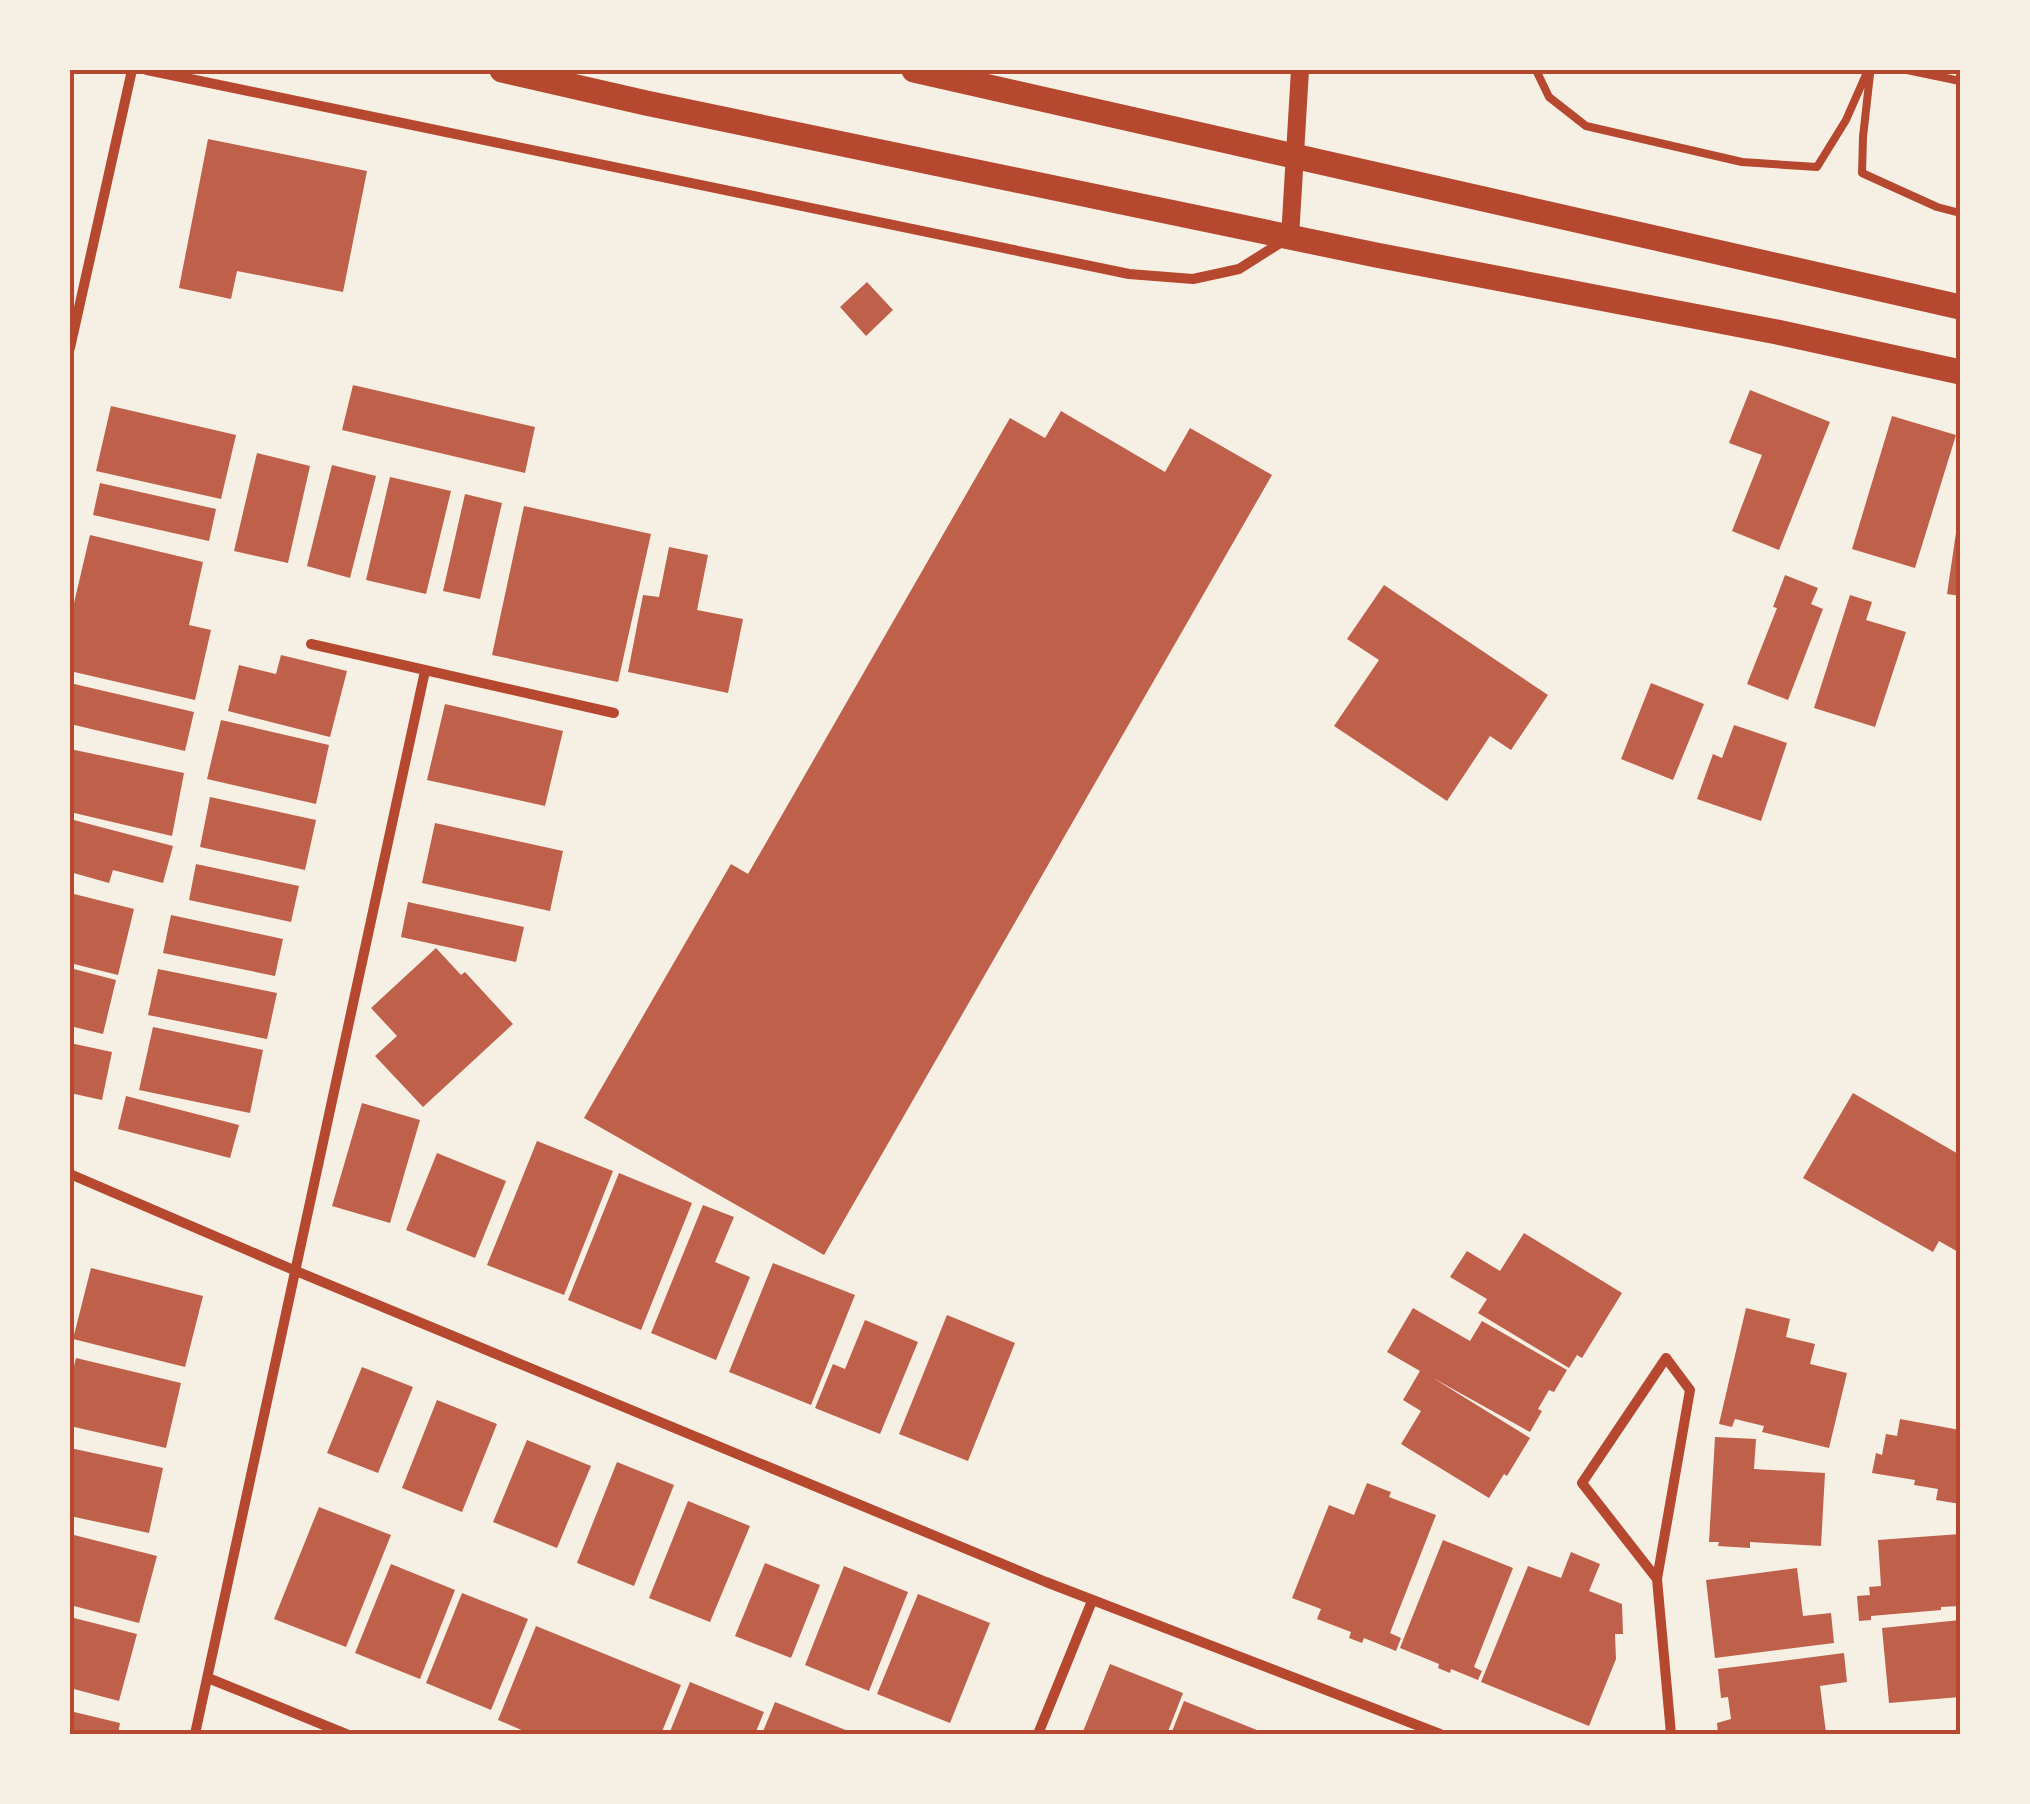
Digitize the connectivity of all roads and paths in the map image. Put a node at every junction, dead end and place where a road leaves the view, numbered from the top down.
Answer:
1 (132, 70) edge
2 (147, 70) edge
3 (502, 70) edge
4 (914, 70) edge
5 (1300, 70) edge
6 (1536, 70) edge
7 (1869, 70) edge
8 (1907, 70) edge
9 (1930, 72) edge
10 (1960, 81) edge
11 (1295, 156) junction
12 (1960, 213) edge
13 (1290, 237) junction
14 (1960, 308) edge
15 (70, 348) edge
16 (1960, 372) edge
17 (311, 644) dead end
18 (425, 671) junction
19 (614, 713) dead end
20 (70, 1174) edge
21 (296, 1271) junction
22 (1657, 1579) junction
23 (1092, 1601) junction
24 (208, 1678) junction
25 (195, 1734) edge
26 (346, 1734) edge
27 (1038, 1734) edge
28 (1440, 1734) edge
29 (1671, 1734) edge

1 - 15 street
2 - 13 street
3 - 13 main road
4 - 11 main road
5 - 11 street
6 - 7 lane
7 - 12 lane
8 - 9 lane
9 - 10 lane
11 - 13 street
11 - 14 main road
13 - 16 main road
17 - 18 street
18 - 19 street
18 - 21 street
20 - 21 street
21 - 23 street
21 - 24 street
22 - 22 street
22 - 29 street
23 - 27 street
23 - 28 street
24 - 25 street
24 - 26 street

